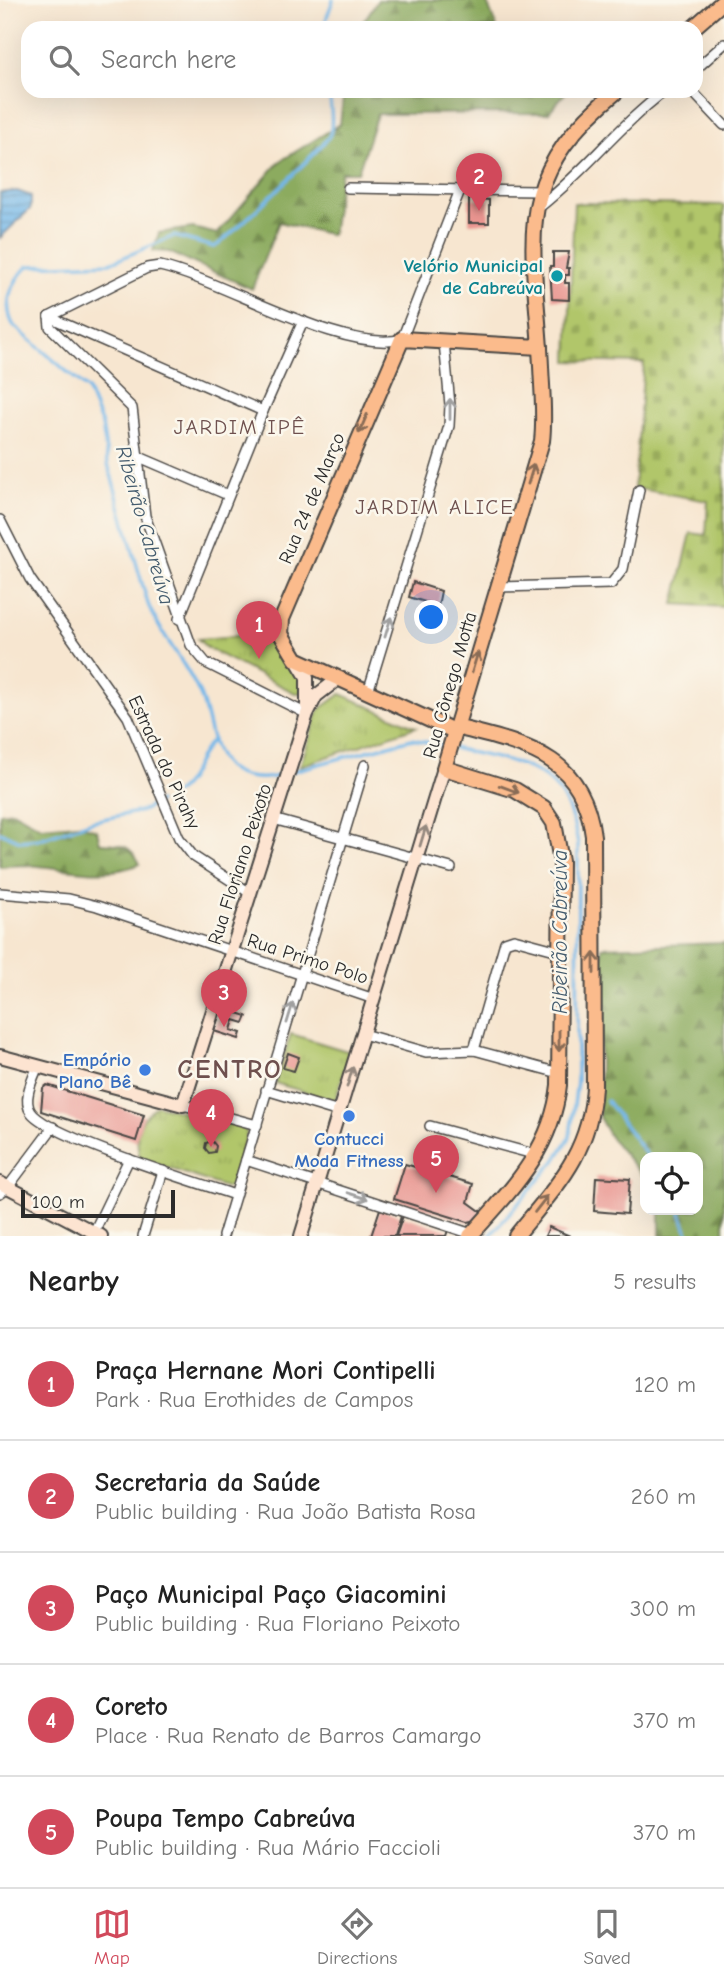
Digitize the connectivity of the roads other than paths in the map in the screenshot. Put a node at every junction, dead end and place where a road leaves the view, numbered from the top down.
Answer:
1 (724, 1) edge
2 (700, 21) edge
3 (724, 44) edge
4 (703, 63) edge
5 (608, 98) edge
6 (656, 98) edge
7 (699, 98) edge
8 (724, 125) edge
9 (348, 188) dead end
10 (460, 190) junction
11 (539, 191) junction
12 (536, 211) junction
13 (49, 317) junction
14 (303, 321) junction
15 (402, 339) junction
16 (444, 341) junction
17 (540, 347) junction
18 (263, 411) junction
19 (137, 456) junction
20 (639, 491) dead end
21 (228, 495) junction
22 (0, 520) edge
23 (498, 587) junction
24 (179, 620) junction
25 (313, 673) junction
26 (338, 679) junction
27 (368, 692) junction
28 (307, 714) junction
29 (454, 732) junction
30 (446, 762) junction
31 (365, 765) dead end
32 (274, 819) junction
33 (343, 838) junction
34 (416, 859) junction
35 (450, 868) dead end
36 (0, 893) edge
37 (250, 893) junction
38 (232, 951) junction
39 (559, 951) junction
40 (302, 975) junction
41 (374, 999) junction
42 (363, 1034) junction
43 (474, 1050) junction
44 (0, 1056) edge
45 (38, 1066) junction
46 (559, 1073) junction
47 (266, 1090) junction
48 (183, 1105) junction
49 (339, 1112) junction
50 (257, 1125) junction
51 (430, 1126) dead end
52 (53, 1127) junction
53 (537, 1155) junction
54 (129, 1159) junction
55 (246, 1160) junction
56 (163, 1171) junction
57 (317, 1183) junction
58 (3, 1188) edge
59 (235, 1195) junction
60 (95, 1235) edge
61 (471, 1235) edge
62 (143, 1236) edge
63 (223, 1236) edge
64 (301, 1236) edge
65 (516, 1236) edge

1 - 2 main road
3 - 4 street
5 - 11 main road, Rua Cônego Motta
6 - 12 street
7 - 8 street
9 - 10 street
10 - 11 street
10 - 15 street, Rua 24 de Março
11 - 12 main road, Rua Cônego Motta
12 - 17 main road, Rua Cônego Motta
13 - 14 street
13 - 18 street
13 - 19 street
14 - 15 street
14 - 18 street
15 - 16 main road
15 -> 25 main road, Rua 24 de Março
16 - 17 main road
27 -> 16 street
23 -> 17 main road, Rua Cônego Motta
18 - 21 street
19 - 21 street
19 - 24 street
20 - 23 street
21 - 24 street
22 - 37 street, Estrada do Pirahy
29 -> 23 main road, Rua Cônego Motta
24 - 28 street
25 - 26 main road, Rua 24 de Março
25 - 28 street
26 - 27 main road, Rua 24 de Março
26 - 28 street
27 - 29 main road, Rua 24 de Março
28 - 32 street, Rua Floriano Peixoto
29 - 30 main road, Rua Cônego Motta
65 -> 29 main road, Rua 24 de Março
34 -> 30 street, Rua Cônego Motta
30 -> 39 main road
31 - 33 street
32 - 33 street
32 - 37 street, Rua Floriano Peixoto
33 - 34 street
33 - 40 street
34 - 35 street
34 - 41 street, Rua Cônego Motta
36 - 38 street, Rua Primo Polo
37 - 38 street, Rua Floriano Peixoto
38 - 40 street, Rua Primo Polo
38 - 48 street, Rua Floriano Peixoto
39 - 43 street
39 -> 46 main road
40 - 41 street, Rua Primo Polo
47 -> 40 street
41 - 42 street, Rua Cônego Motta
42 - 43 street
49 -> 42 street, Rua Cônego Motta
43 - 46 street
44 - 45 street
45 - 48 street
45 - 52 street
46 - 53 main road
47 - 49 street
47 - 50 street
48 - 50 street
49 - 57 street, Rua Cônego Motta
50 - 55 street
51 - 53 street
52 - 54 street
52 - 58 street
53 - 61 main road
54 - 56 street
54 - 60 street
55 - 57 street
55 - 59 street
56 - 59 street
56 - 62 street
57 -> 61 street
57 - 64 street, Rua Cônego Motta
58 - 60 street
59 - 63 street

